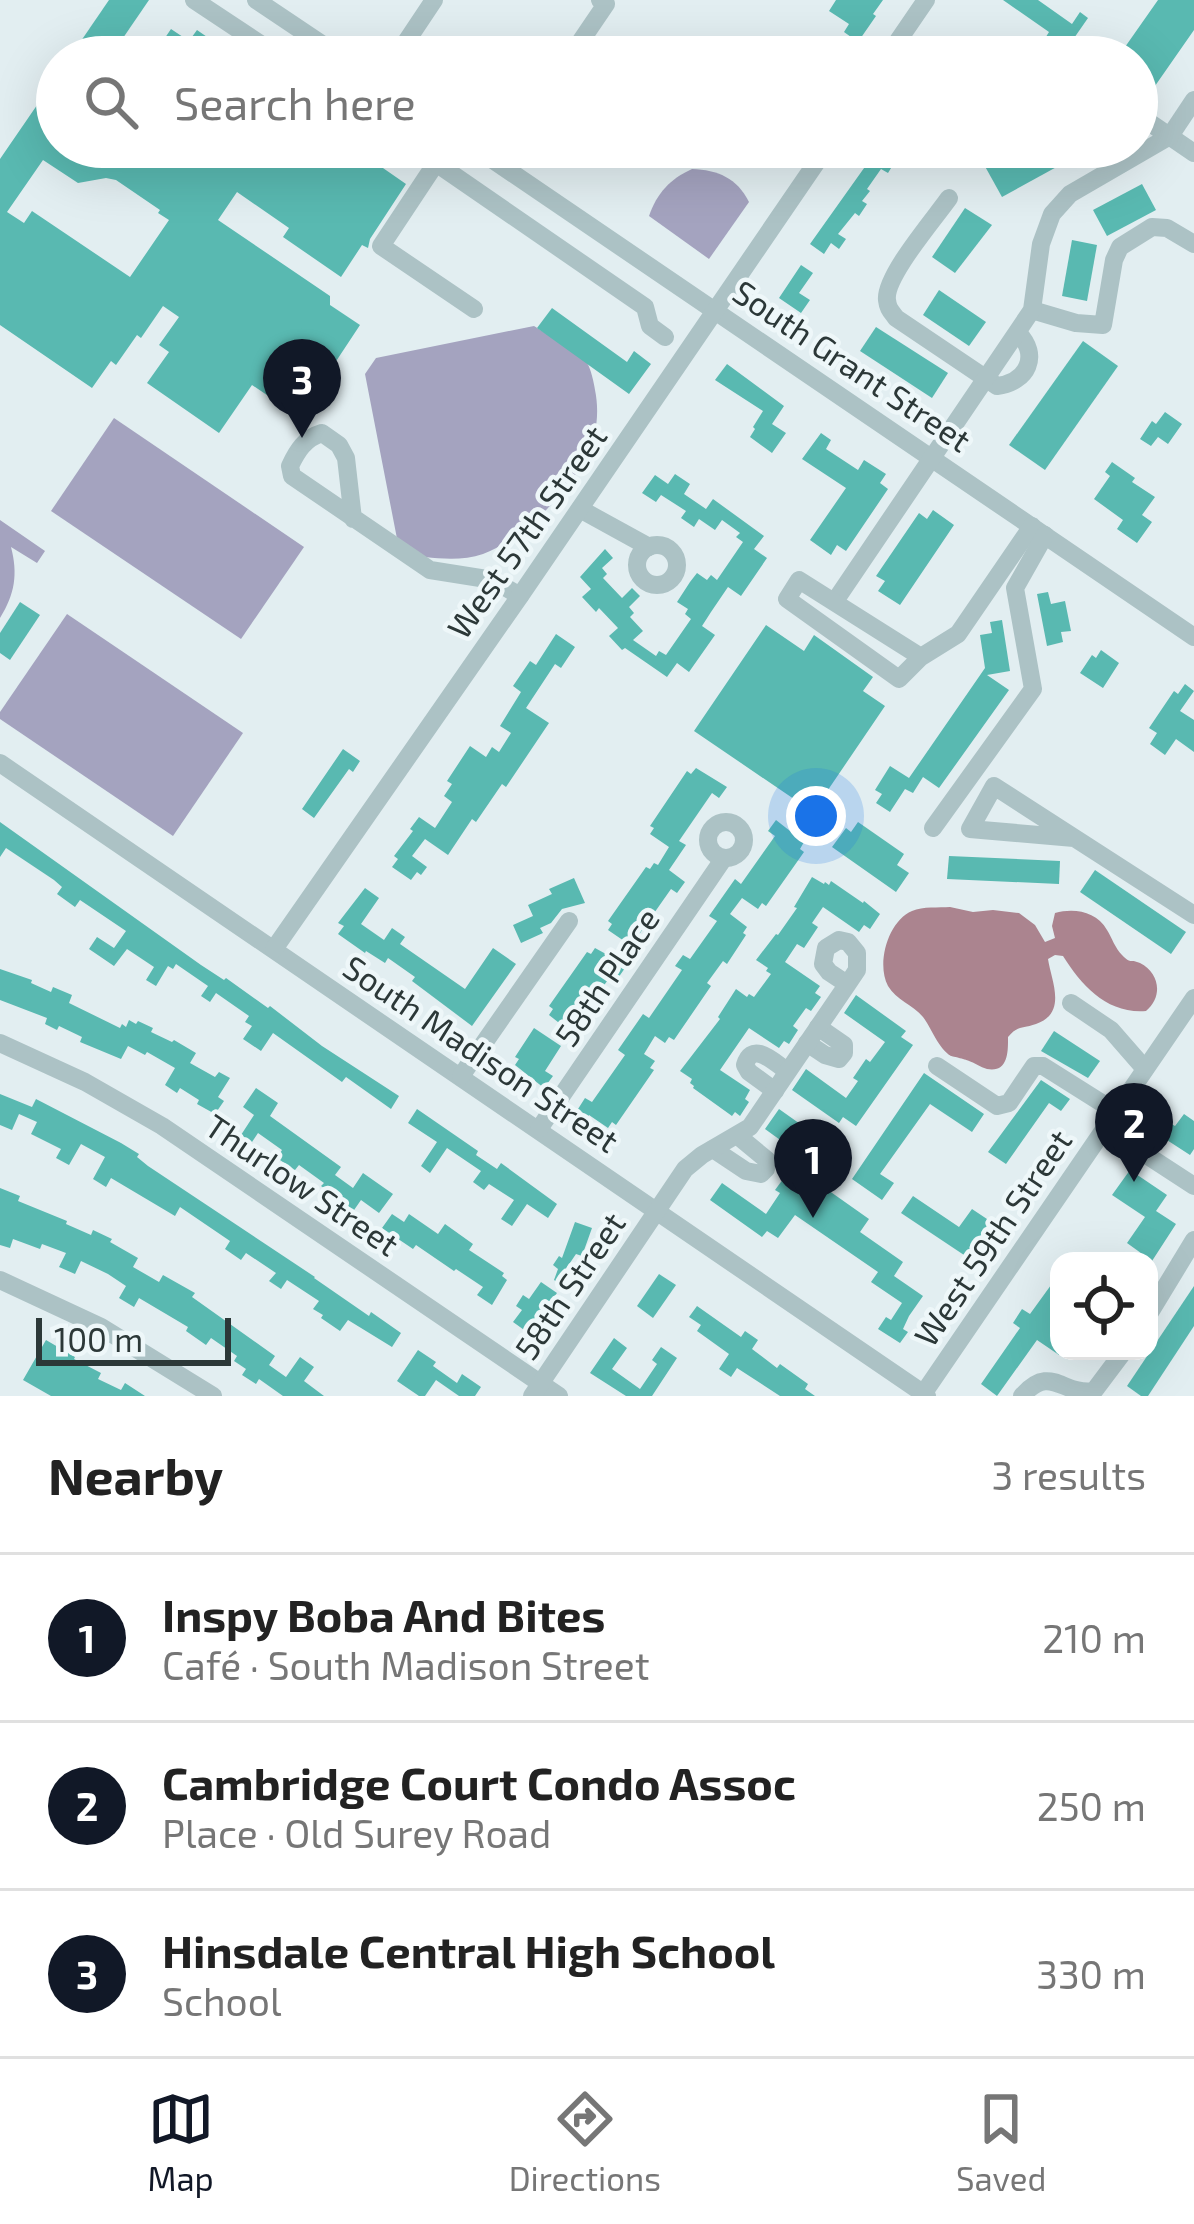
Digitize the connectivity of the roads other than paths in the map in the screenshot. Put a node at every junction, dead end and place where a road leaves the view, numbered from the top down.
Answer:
1 (194, 0) edge
2 (256, 0) edge
3 (434, 0) edge
4 (600, 0) edge
5 (926, 0) edge
6 (248, 36) edge
7 (309, 36) edge
8 (410, 36) edge
9 (584, 36) edge
10 (901, 36) edge
11 (1194, 100) edge
12 (1158, 128) edge
13 (1170, 136) junction
14 (1158, 143) edge
15 (1194, 153) edge
16 (433, 168) edge
17 (459, 168) edge
18 (521, 168) edge
19 (812, 168) edge
20 (1114, 168) edge
21 (949, 198) dead end
22 (1194, 244) edge
23 (474, 309) dead end
24 (716, 310) junction
25 (1032, 310) junction
26 (1018, 332) junction
27 (665, 338) junction
28 (695, 341) junction
29 (680, 363) junction
30 (986, 380) junction
31 (934, 458) junction
32 (580, 509) junction
33 (353, 520) junction
34 (1039, 531) junction
35 (649, 547) dead end
36 (520, 596) junction
37 (835, 601) junction
38 (1194, 637) edge
39 (922, 657) junction
40 (0, 764) edge
41 (933, 828) dead end
42 (1074, 838) junction
43 (724, 858) dead end
44 (1194, 916) edge
45 (569, 921) dead end
46 (274, 950) junction
47 (847, 984) dead end
48 (1194, 998) edge
49 (1071, 1003) dead end
50 (0, 1043) edge
51 (937, 1066) dead end
52 (1145, 1069) junction
53 (788, 1071) junction
54 (461, 1076) junction
55 (775, 1091) junction
56 (1111, 1120) junction
57 (539, 1129) junction
58 (738, 1136) junction
59 (713, 1149) junction
60 (1194, 1186) edge
61 (658, 1211) junction
62 (1194, 1240) edge
63 (0, 1280) edge
64 (1158, 1299) edge
65 (1117, 1360) edge
66 (536, 1389) edge
67 (925, 1395) edge
68 (213, 1396) edge
69 (559, 1396) edge
70 (1022, 1396) edge

1 - 6 street
2 - 7 street
3 - 8 street
4 - 9 street
5 - 10 street
11 - 13 street
12 - 13 street
13 - 14 street
13 - 15 street
16 - 23 street
17 - 27 street
18 - 24 street, South Grant Street
19 - 24 street, West 57th Street
20 - 25 street
21 - 30 street
22 - 25 street
24 - 28 street, West 57th Street
24 - 31 street, South Grant Street
25 - 26 street
26 - 30 street
26 - 30 street
27 - 28 street
27 - 29 street
28 - 29 street, West 57th Street
29 - 32 street, West 57th Street
30 - 31 street
31 - 34 street, South Grant Street
31 - 37 street
32 - 35 street
32 - 36 street, West 57th Street
33 - 33 street
33 - 36 street
34 - 38 street, South Grant Street
34 - 39 street
34 - 41 street
36 - 46 street, West 57th Street
37 - 39 street
37 - 39 street
40 - 46 street, South Madison Street
42 - 42 street
42 - 44 street
43 - 57 street, 58th Place
45 - 54 street
46 - 54 street, South Madison Street
47 - 53 street
48 - 52 street, West 59th Street
49 - 52 street
50 - 66 street, Thurlow Street
51 - 56 street
52 - 56 street, West 59th Street
53 - 55 street
53 - 55 street
54 - 57 street, South Madison Street
55 - 58 street
56 - 60 street
56 - 67 street, West 59th Street
57 - 61 street, South Madison Street
58 - 59 street, 58th Street
58 - 59 street
59 - 61 street, 58th Street
61 - 66 street, 58th Street
61 - 67 street, South Madison Street
62 - 64 street
63 - 68 street
65 - 70 street
66 - 69 street, Thurlow Street

